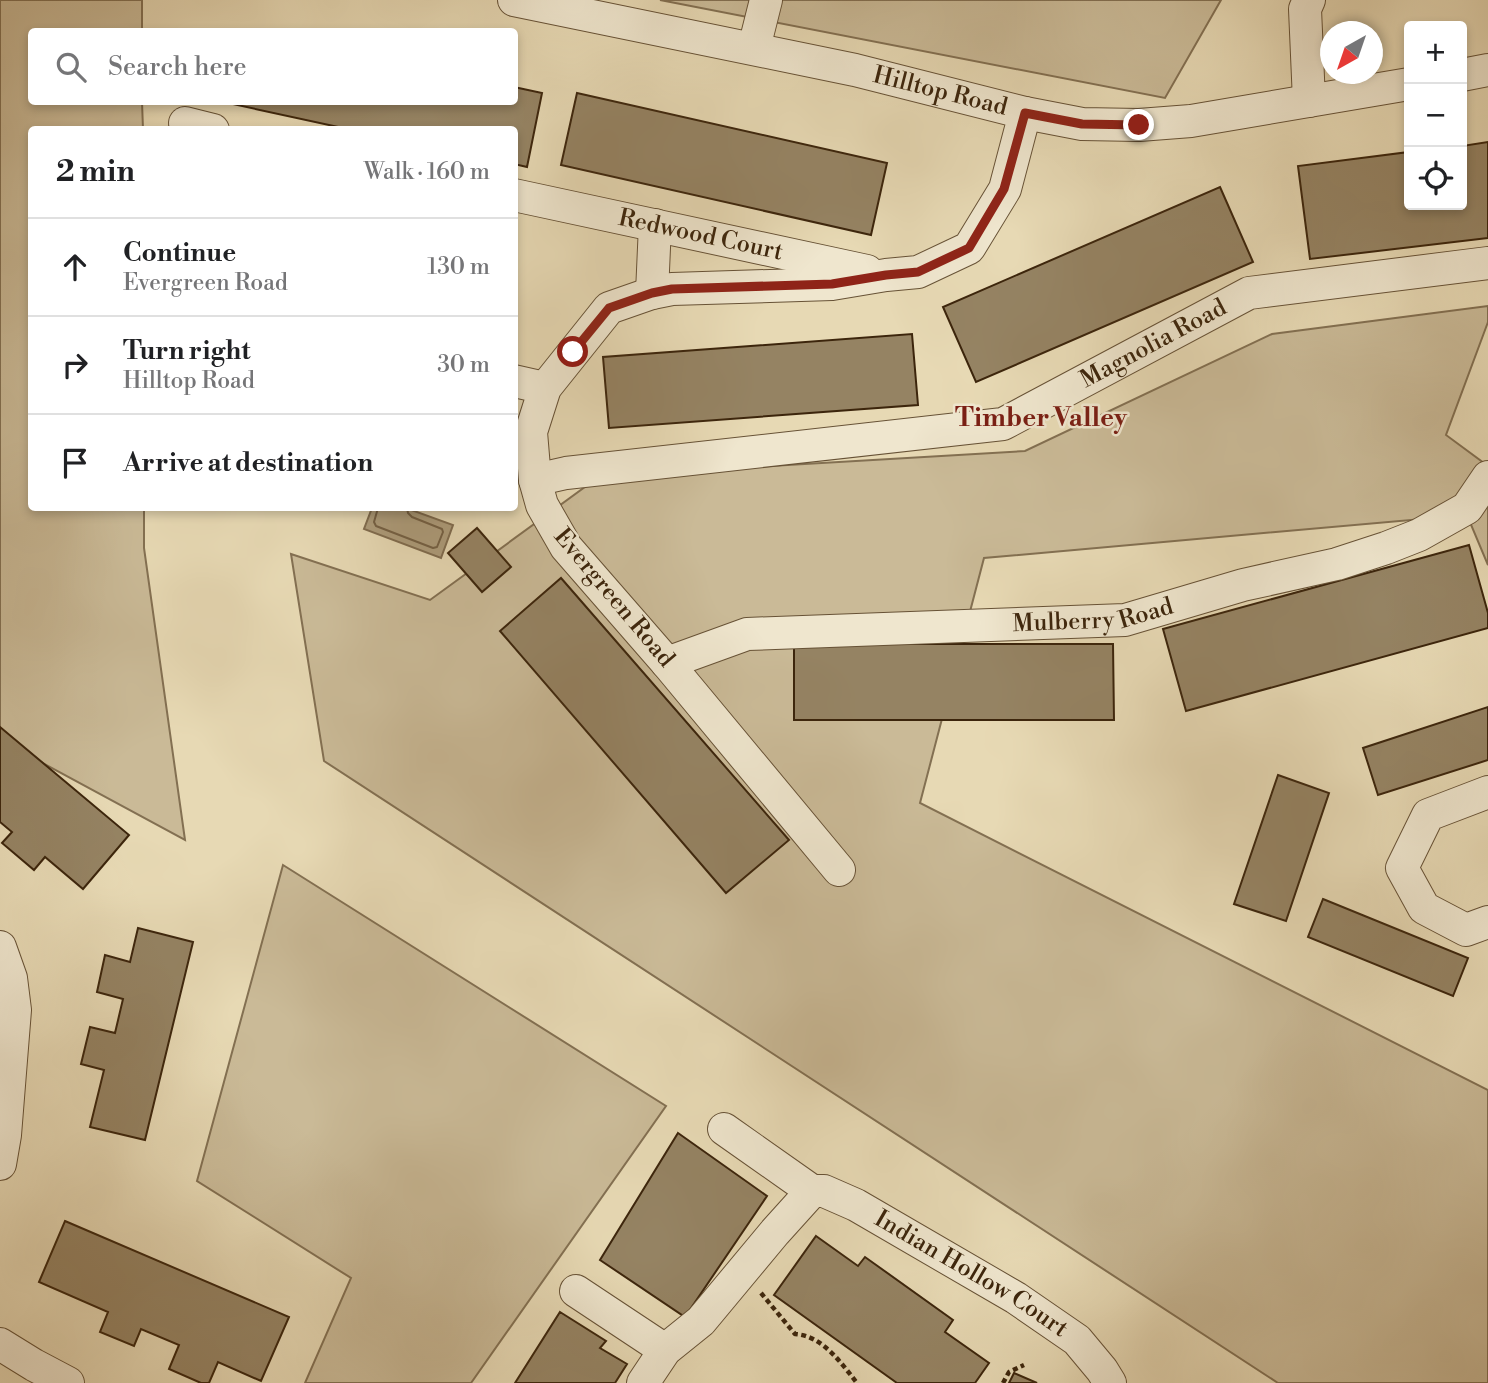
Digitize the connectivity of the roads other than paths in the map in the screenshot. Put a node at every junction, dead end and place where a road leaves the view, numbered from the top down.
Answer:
1 (514, 0) edge
2 (742, 0) edge
3 (766, 0) edge
4 (1313, 3) edge
5 (754, 48) junction
6 (1488, 71) edge
7 (1467, 74) edge
8 (1404, 85) edge
9 (1310, 101) junction
10 (1025, 113) junction
11 (518, 196) edge
12 (655, 225) junction
13 (1488, 263) edge
14 (886, 275) junction
15 (652, 293) junction
16 (530, 384) edge
17 (1488, 477) edge
18 (535, 480) junction
19 (667, 663) junction
20 (1488, 792) edge
21 (839, 870) dead end
22 (1488, 922) edge
23 (0, 947) edge
24 (724, 1129) dead end
25 (0, 1164) edge
26 (812, 1191) junction
27 (576, 1290) dead end
28 (0, 1345) edge
29 (665, 1350) junction
30 (68, 1383) edge
31 (643, 1383) edge
32 (1110, 1383) edge

1 - 5 street, Hilltop Road
2 - 5 street
3 - 5 street
4 - 9 street
5 - 10 street, Hilltop Road
6 - 7 street
8 - 9 street, Hilltop Road
9 - 10 street, Hilltop Road
10 - 14 street, Evergreen Road
11 - 12 street, Redwood Court
12 - 14 street, Redwood Court
12 - 15 street
13 - 18 street, Magnolia Road
14 - 15 street, Evergreen Road
15 - 16 street, Evergreen Road
16 - 18 street, Evergreen Road
17 - 19 street, Mulberry Road
18 - 19 street, Evergreen Road
19 - 21 street, Evergreen Road
20 - 22 street
23 - 25 street
24 - 26 street, Indian Hollow Court
26 - 29 street
26 - 32 street, Indian Hollow Court
27 - 29 street
28 - 30 street
29 - 31 street

